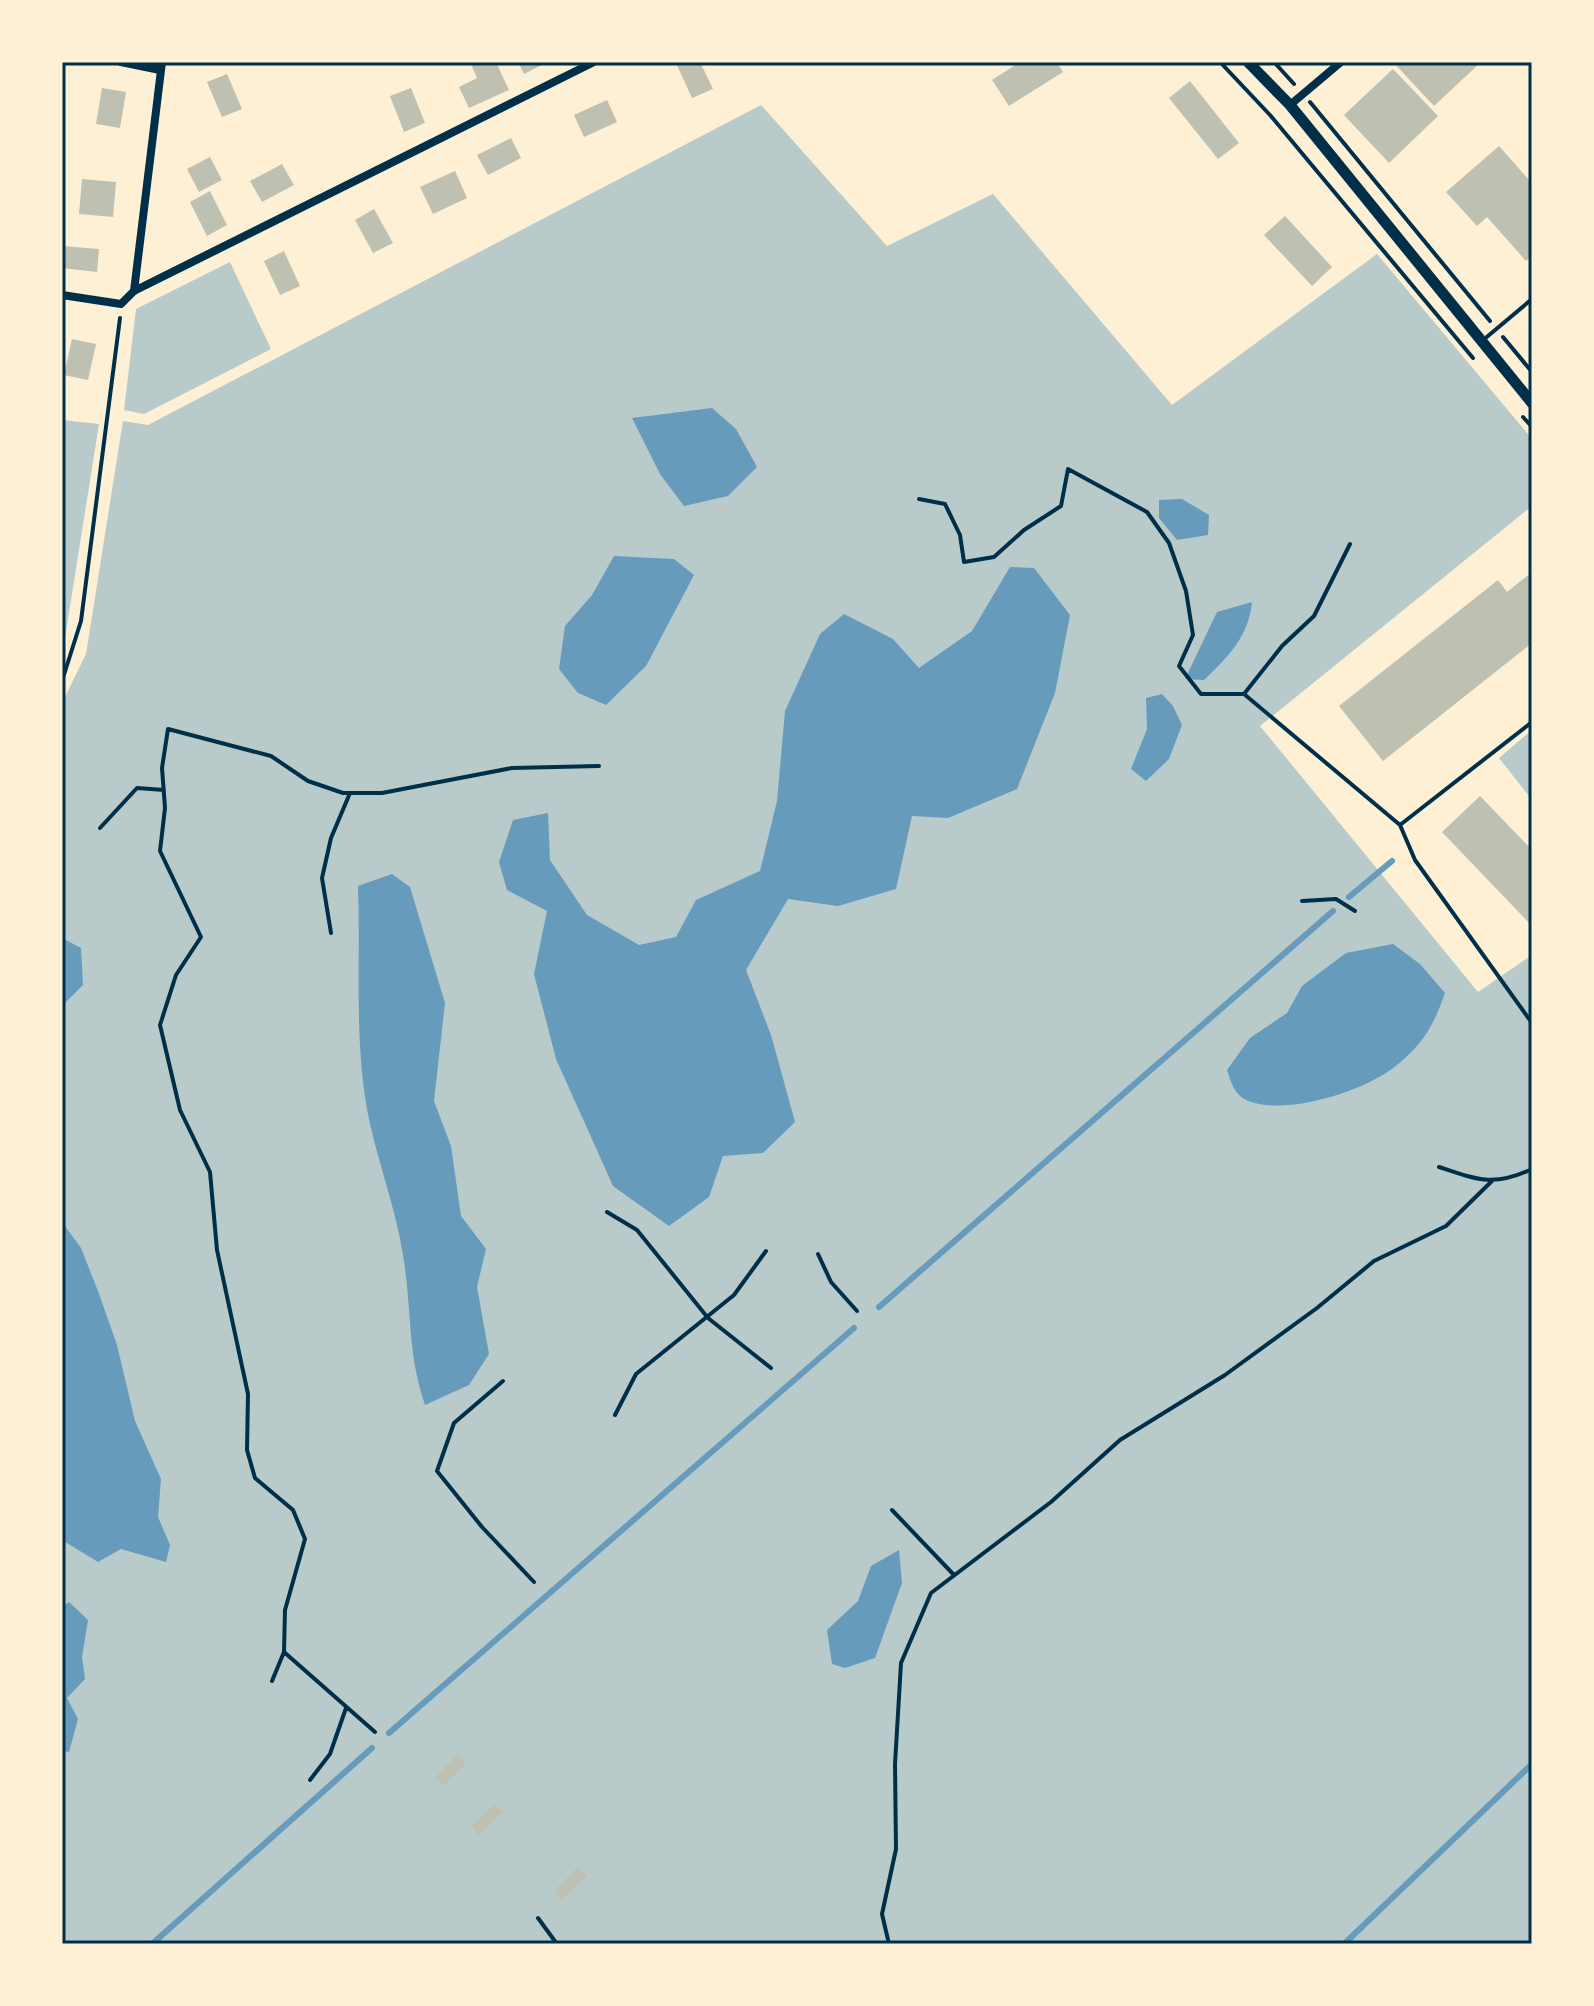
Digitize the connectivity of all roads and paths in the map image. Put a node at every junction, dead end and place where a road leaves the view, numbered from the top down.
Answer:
1 (121, 62) edge
2 (594, 62) edge
3 (1220, 62) edge
4 (1248, 62) edge
5 (1274, 62) edge
6 (1341, 62) edge
7 (161, 66) edge
8 (1305, 95) junction
9 (1290, 105) junction
10 (134, 291) junction
11 (62, 295) edge
12 (1532, 299) edge
13 (121, 304) junction
14 (1497, 329) junction
15 (1481, 343) junction
16 (1482, 369) dead end
17 (1532, 372) edge
18 (1532, 403) edge
19 (1522, 416) dead end
20 (1532, 427) edge
21 (919, 499) dead end
22 (1350, 544) dead end
23 (62, 681) edge
24 (1244, 694) junction
25 (1532, 722) edge
26 (599, 766) dead end
27 (164, 790) junction
28 (350, 793) junction
29 (1400, 825) junction
30 (100, 828) dead end
31 (1302, 901) dead end
32 (1355, 911) dead end
33 (331, 933) dead end
34 (1532, 1023) edge
35 (1439, 1167) dead end
36 (1532, 1169) edge
37 (1492, 1181) junction
38 (607, 1212) dead end
39 (766, 1251) dead end
40 (818, 1254) dead end
41 (857, 1311) dead end
42 (707, 1317) junction
43 (771, 1368) dead end
44 (503, 1381) dead end
45 (615, 1415) dead end
46 (892, 1510) dead end
47 (954, 1575) junction
48 (534, 1582) dead end
49 (284, 1652) junction
50 (272, 1681) dead end
51 (346, 1708) junction
52 (375, 1732) dead end
53 (310, 1780) dead end
54 (538, 1918) dead end
55 (558, 1943) edge
56 (889, 1944) edge

1 - 7 street
2 - 10 street
3 - 16 path
4 - 9 street
5 - 8 path
6 - 8 street
7 - 10 street
8 - 9 street
8 - 14 path
9 - 15 street
10 - 13 street
11 - 13 street
12 - 14 lane
13 - 23 path
14 - 15 lane
14 - 17 path
15 - 18 street
19 - 20 path
21 - 24 lane
22 - 24 lane
24 - 29 lane
25 - 29 lane
26 - 28 lane
27 - 28 lane
27 - 30 lane
27 - 49 lane
28 - 33 lane
29 - 34 lane
31 - 32 lane
35 - 37 lane
36 - 37 lane
37 - 47 lane
38 - 42 lane
39 - 42 lane
40 - 41 lane
42 - 43 lane
42 - 45 lane
44 - 48 lane
46 - 47 lane
47 - 56 lane
49 - 50 lane
49 - 51 lane
51 - 52 lane
51 - 53 lane
54 - 55 lane

